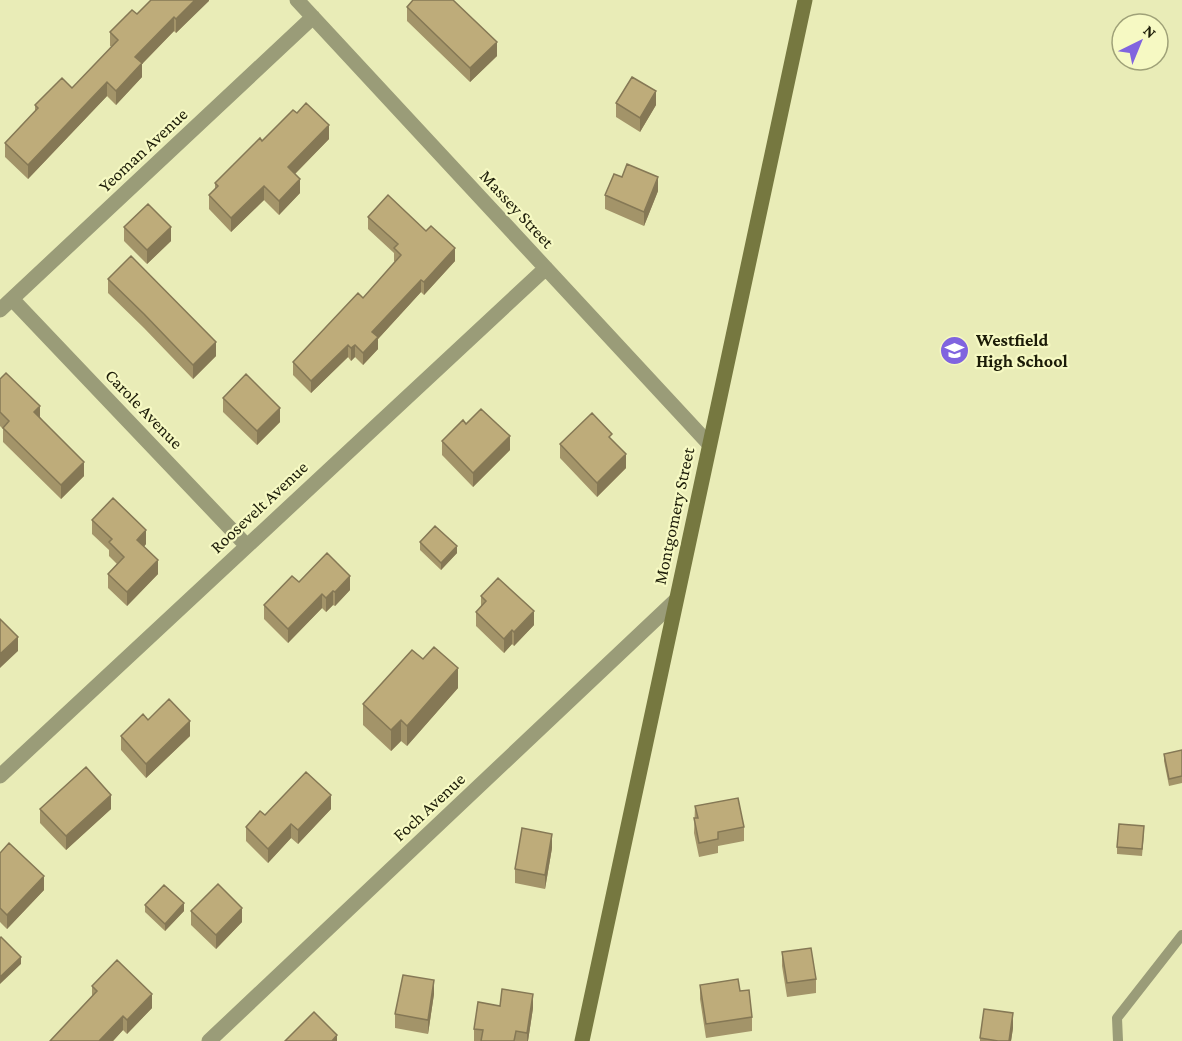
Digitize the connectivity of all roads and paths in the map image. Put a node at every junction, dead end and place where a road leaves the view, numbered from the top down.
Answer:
1 (297, 0) edge
2 (805, 0) edge
3 (313, 17) junction
4 (546, 268) junction
5 (12, 299) junction
6 (0, 310) edge
7 (709, 444) junction
8 (247, 546) junction
9 (675, 601) junction
10 (0, 776) edge
11 (1182, 935) edge
12 (209, 1041) edge
13 (582, 1041) edge
14 (1118, 1041) edge

1 - 3 street, Massey Street
2 - 7 main road, Montgomery Street
3 - 4 street, Massey Street
3 - 5 street, Yeoman Avenue
4 - 7 street, Massey Street
4 - 8 street, Roosevelt Avenue
5 - 6 street, Yeoman Avenue
5 - 8 street, Carole Avenue
7 - 9 main road, Montgomery Street
8 - 10 street, Roosevelt Avenue
9 - 12 street, Foch Avenue
9 - 13 main road, Montgomery Street
11 - 14 lane

